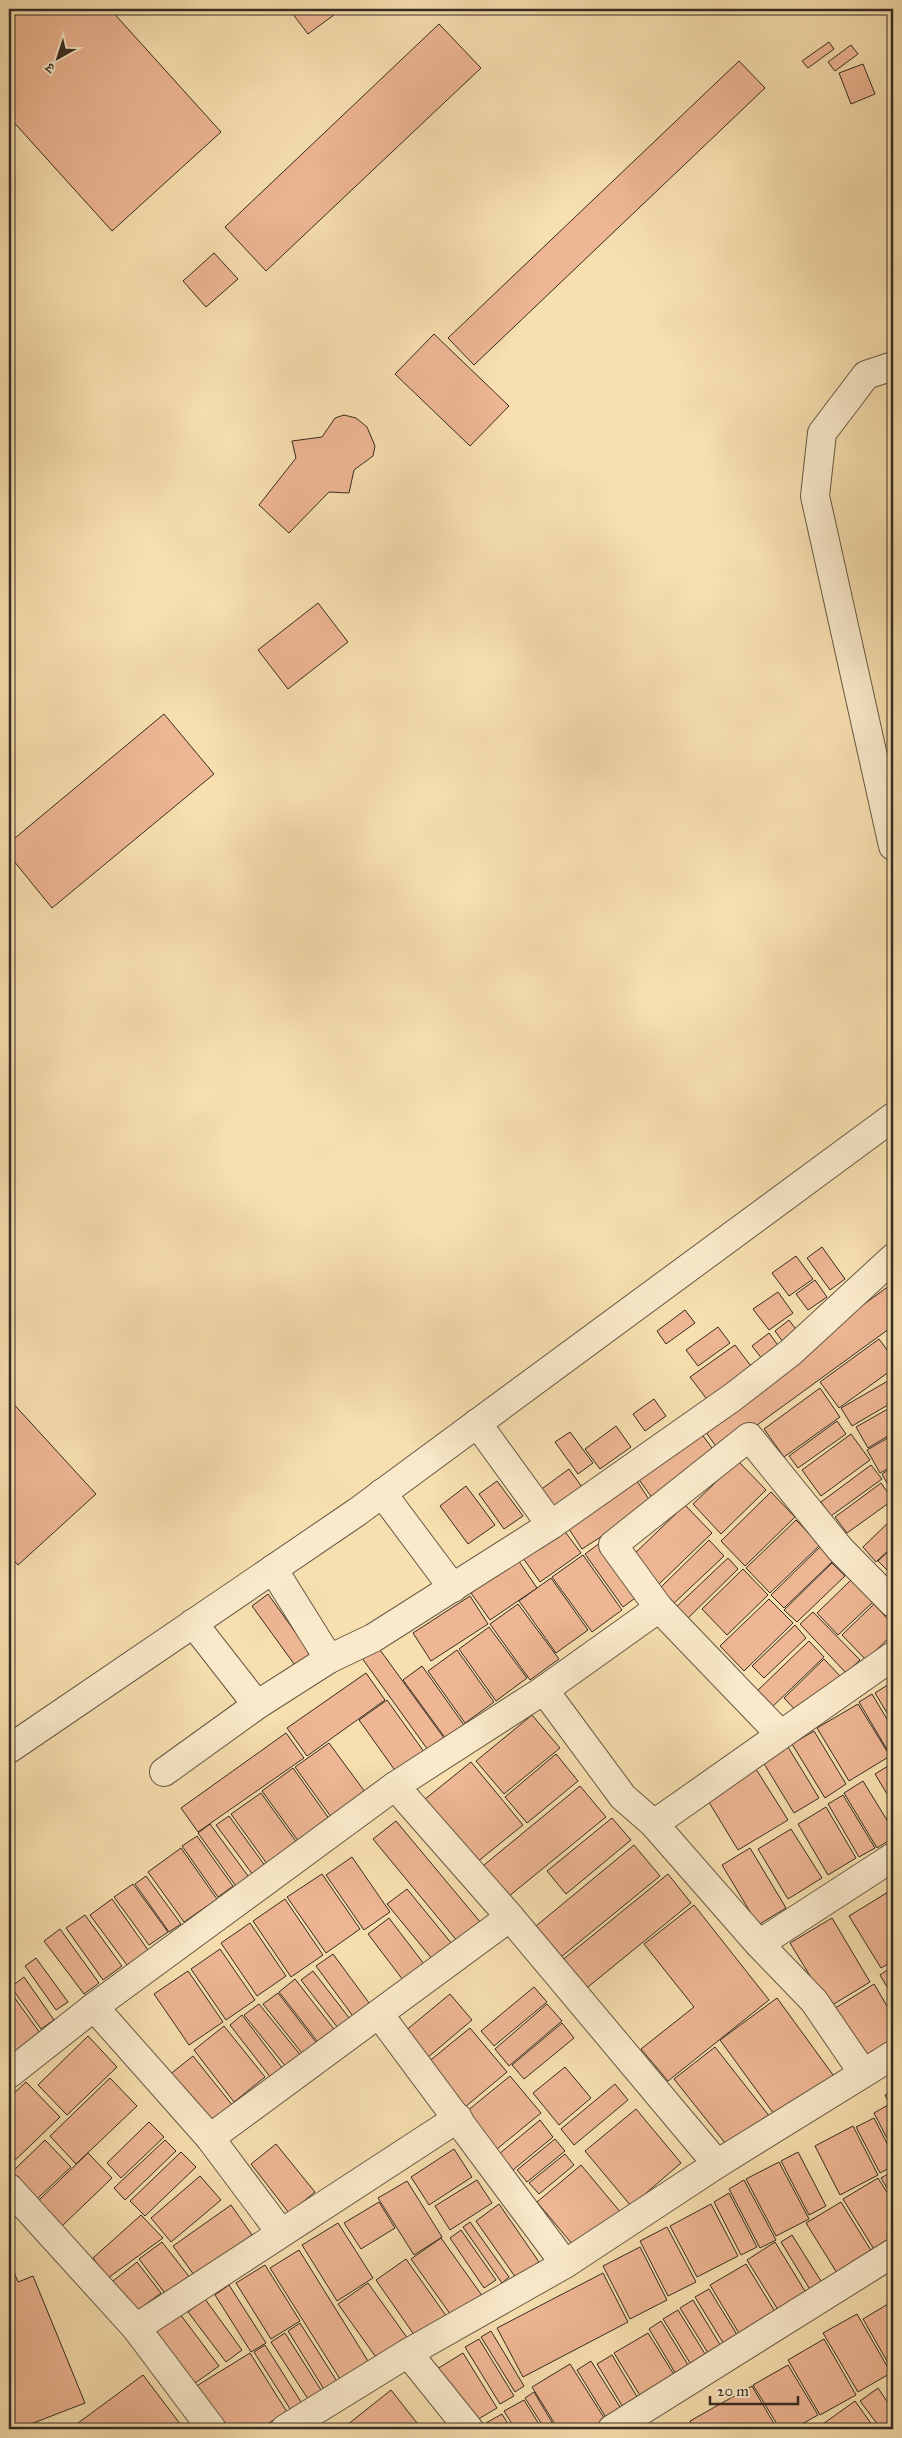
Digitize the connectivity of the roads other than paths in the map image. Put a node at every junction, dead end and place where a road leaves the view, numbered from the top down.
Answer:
1 (893, 366) edge
2 (893, 846) edge
3 (893, 1117) edge
4 (893, 1258) edge
5 (477, 1423) junction
6 (382, 1493) junction
7 (551, 1525) junction
8 (273, 1569) junction
9 (453, 1588) junction
10 (893, 1603) edge
11 (659, 1608) junction
12 (193, 1623) junction
13 (893, 1656) edge
14 (328, 1659) junction
15 (544, 1690) junction
16 (257, 1705) junction
17 (780, 1734) junction
18 (9, 1749) edge
19 (164, 1772) dead end
20 (395, 1786) junction
21 (654, 1824) junction
22 (893, 1858) edge
23 (510, 1917) junction
24 (759, 1944) junction
25 (94, 2007) junction
26 (379, 2014) junction
27 (893, 2055) edge
28 (863, 2073) junction
29 (9, 2074) edge
30 (458, 2118) junction
31 (210, 2138) junction
32 (717, 2164) junction
33 (9, 2188) edge
34 (282, 2233) junction
35 (893, 2253) edge
36 (565, 2264) junction
37 (136, 2328) junction
38 (408, 2353) junction
39 (212, 2429) edge
40 (285, 2429) edge
41 (470, 2429) edge
42 (612, 2429) edge

1 - 2 street
3 - 5 street
4 - 7 street
5 - 6 street
5 - 7 street
6 - 8 street
6 - 9 street
7 - 9 street
8 - 12 street
8 - 14 street
9 - 14 street
10 - 11 street
11 - 15 street
11 - 17 street
12 - 16 street
12 - 18 street
13 - 17 street
14 - 16 street
15 - 20 street
15 - 21 street
16 - 19 street
17 - 21 street
20 - 23 street
20 - 25 street
21 - 24 street
22 - 24 street
23 - 26 street
23 - 32 street
24 - 28 street
25 - 29 street
25 - 31 street
26 - 30 street
26 - 31 street
27 - 28 street
28 - 32 street
30 - 34 street
30 - 36 street
31 - 34 street
32 - 36 street
33 - 37 street
34 - 37 street
35 - 42 street
36 - 38 street
37 - 39 street
38 - 40 street
38 - 41 street

